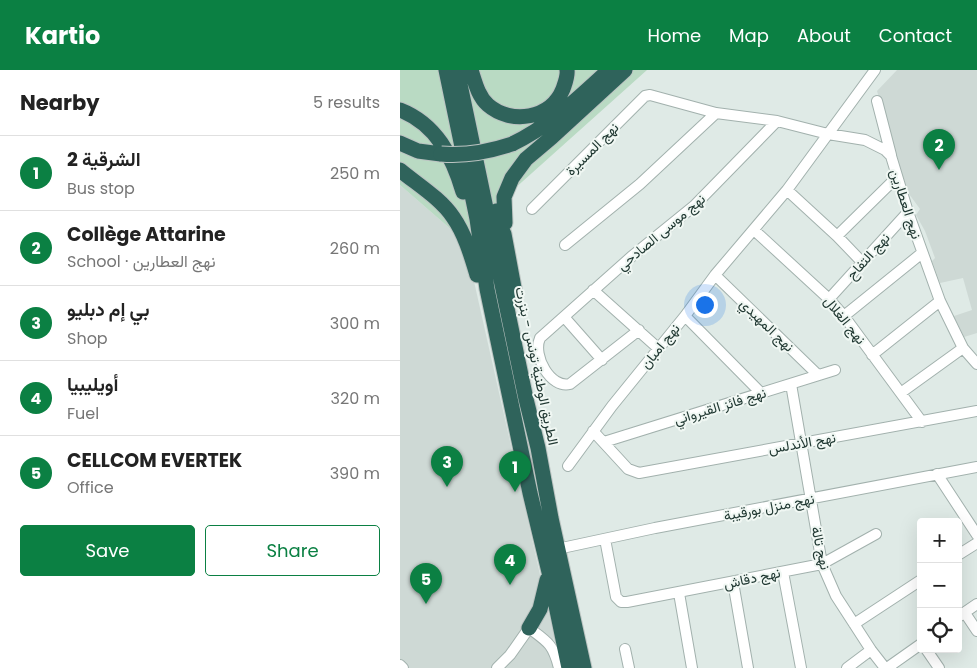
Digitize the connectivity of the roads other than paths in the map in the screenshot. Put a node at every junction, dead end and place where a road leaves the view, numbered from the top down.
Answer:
1 (446, 70) edge
2 (457, 70) edge
3 (467, 70) edge
4 (471, 70) edge
5 (567, 70) edge
6 (609, 70) edge
7 (625, 70) edge
8 (875, 70) edge
9 (654, 96) joint
10 (877, 101) dead end
11 (400, 110) edge
12 (716, 113) junction
13 (777, 121) junction
14 (828, 134) junction
15 (400, 143) edge
16 (891, 156) junction
17 (400, 170) edge
18 (897, 177) junction
19 (786, 190) junction
20 (532, 209) dead end
21 (908, 212) junction
22 (754, 230) junction
23 (504, 234) junction
24 (837, 236) junction
25 (565, 245) dead end
26 (481, 252) junction
27 (922, 253) junction
28 (862, 262) junction
29 (716, 275) junction
30 (487, 289) junction
31 (593, 290) junction
32 (829, 299) junction
33 (940, 301) junction
34 (686, 316) junction
35 (844, 316) junction
36 (565, 318) junction
37 (639, 330) junction
38 (963, 348) junction
39 (659, 349) junction
40 (872, 355) junction
41 (602, 360) junction
42 (977, 364) edge
43 (835, 370) dead end
44 (818, 375) junction
45 (791, 384) junction
46 (761, 392) junction
47 (902, 392) junction
48 (977, 411) edge
49 (922, 422) junction
50 (593, 431) junction
51 (604, 442) junction
52 (802, 443) junction
53 (538, 448) junction
54 (568, 466) dead end
55 (977, 467) edge
56 (937, 474) junction
57 (811, 499) junction
58 (876, 534) dead end
59 (977, 535) edge
60 (605, 539) junction
61 (977, 543) edge
62 (560, 548) junction
63 (962, 552) edge
64 (822, 564) junction
65 (549, 572) junction
66 (783, 572) junction
67 (733, 582) junction
68 (917, 583) edge
69 (679, 593) junction
70 (977, 604) edge
71 (962, 615) edge
72 (854, 624) junction
73 (529, 628) junction
74 (977, 631) edge
75 (917, 647) edge
76 (625, 649) dead end
77 (871, 650) junction
78 (929, 653) edge
79 (889, 667) edge
80 (497, 668) edge
81 (559, 668) edge
82 (569, 668) edge
83 (584, 668) edge
84 (630, 668) edge
85 (692, 668) edge
86 (748, 668) edge
87 (801, 668) edge
88 (847, 668) edge
89 (939, 668) edge

1 - 26 highway
2 - 53 highway, الطريق الوطنية تونس - بنزرت
3 - 23 highway
4 - 5 highway
6 - 15 highway, bridge
7 - 23 highway
8 - 14 street, نهج امبان
9 - 12 street, نهج العطارين
9 - 20 street, نهج المسيرة
10 - 16 street
11 - 26 highway
12 - 13 street, نهج العطارين
12 - 25 street
13 - 14 street, نهج العطارين
13 - 31 street, نهج موسى الصادحي
14 - 16 street, نهج العطارين
14 - 19 street, نهج امبان
16 - 18 street, نهج العطارين
17 - 30 highway
18 - 21 street, نهج العطارين
18 - 24 street
19 - 22 street, نهج امبان
19 - 24 street
21 - 27 street, نهج العطارين
21 - 28 street, نهج التفاح
22 - 29 street, نهج امبان
22 - 32 street, نهج الغلال
23 - 53 highway
24 - 28 street
26 - 30 highway
27 - 33 street, نهج العطارين
27 - 35 street
28 - 32 street, نهج التفاح
29 - 34 street, نهج امبان
29 - 44 street, نهج المهيدي
30 - 65 highway
31 - 36 street, نهج موسى الصادحي
31 - 37 street
32 - 35 street, نهج الغلال
33 - 38 street, نهج العطارين
33 - 40 street
34 - 39 street, نهج امبان
34 - 46 street
35 - 40 street, نهج الغلال
36 - 41 street
36 - 41 street, نهج موسى الصادحي
37 - 39 street
37 - 41 street
38 - 42 street, نهج العطارين
38 - 47 street
39 - 50 street, نهج امبان
40 - 47 street, نهج الغلال
43 - 44 street, نهج فائز القيرواني
44 - 45 street, نهج فائز القيرواني
45 - 46 street, نهج فائز القيرواني
45 - 52 street, نهج تالة
46 - 51 street, نهج فائز القيرواني
47 - 49 street, نهج الغلال
48 - 49 street, نهج الأندلس
49 - 52 street, نهج الأندلس
50 - 51 street
50 - 54 street, نهج امبان
51 - 52 street, نهج الأندلس
52 - 57 street, نهج تالة
53 - 62 highway, الطريق الوطنية تونس - بنزرت
55 - 56 street, نهج منزل بورقيبة
56 - 57 street, نهج منزل بورقيبة
56 - 59 street
57 - 60 street, نهج منزل بورقيبة
57 - 64 street, نهج تالة
58 - 64 street, نهج دقاش
60 - 62 street, نهج منزل بورقيبة
60 - 69 street, نهج دقاش
61 - 63 street
62 - 83 highway, الطريق الوطنية تونس - بنزرت
64 - 66 street, نهج دقاش
64 - 72 street, نهج تالة
65 - 73 highway
65 - 82 highway
66 - 67 street, نهج دقاش
66 - 87 street
67 - 69 street, نهج دقاش
67 - 86 street
68 - 72 street
69 - 85 street
70 - 71 street
71 - 74 street
72 - 77 street, نهج تالة
73 - 80 street
73 - 81 street
75 - 79 street
76 - 84 street
77 - 79 street, نهج تالة
77 - 88 street
78 - 89 street

